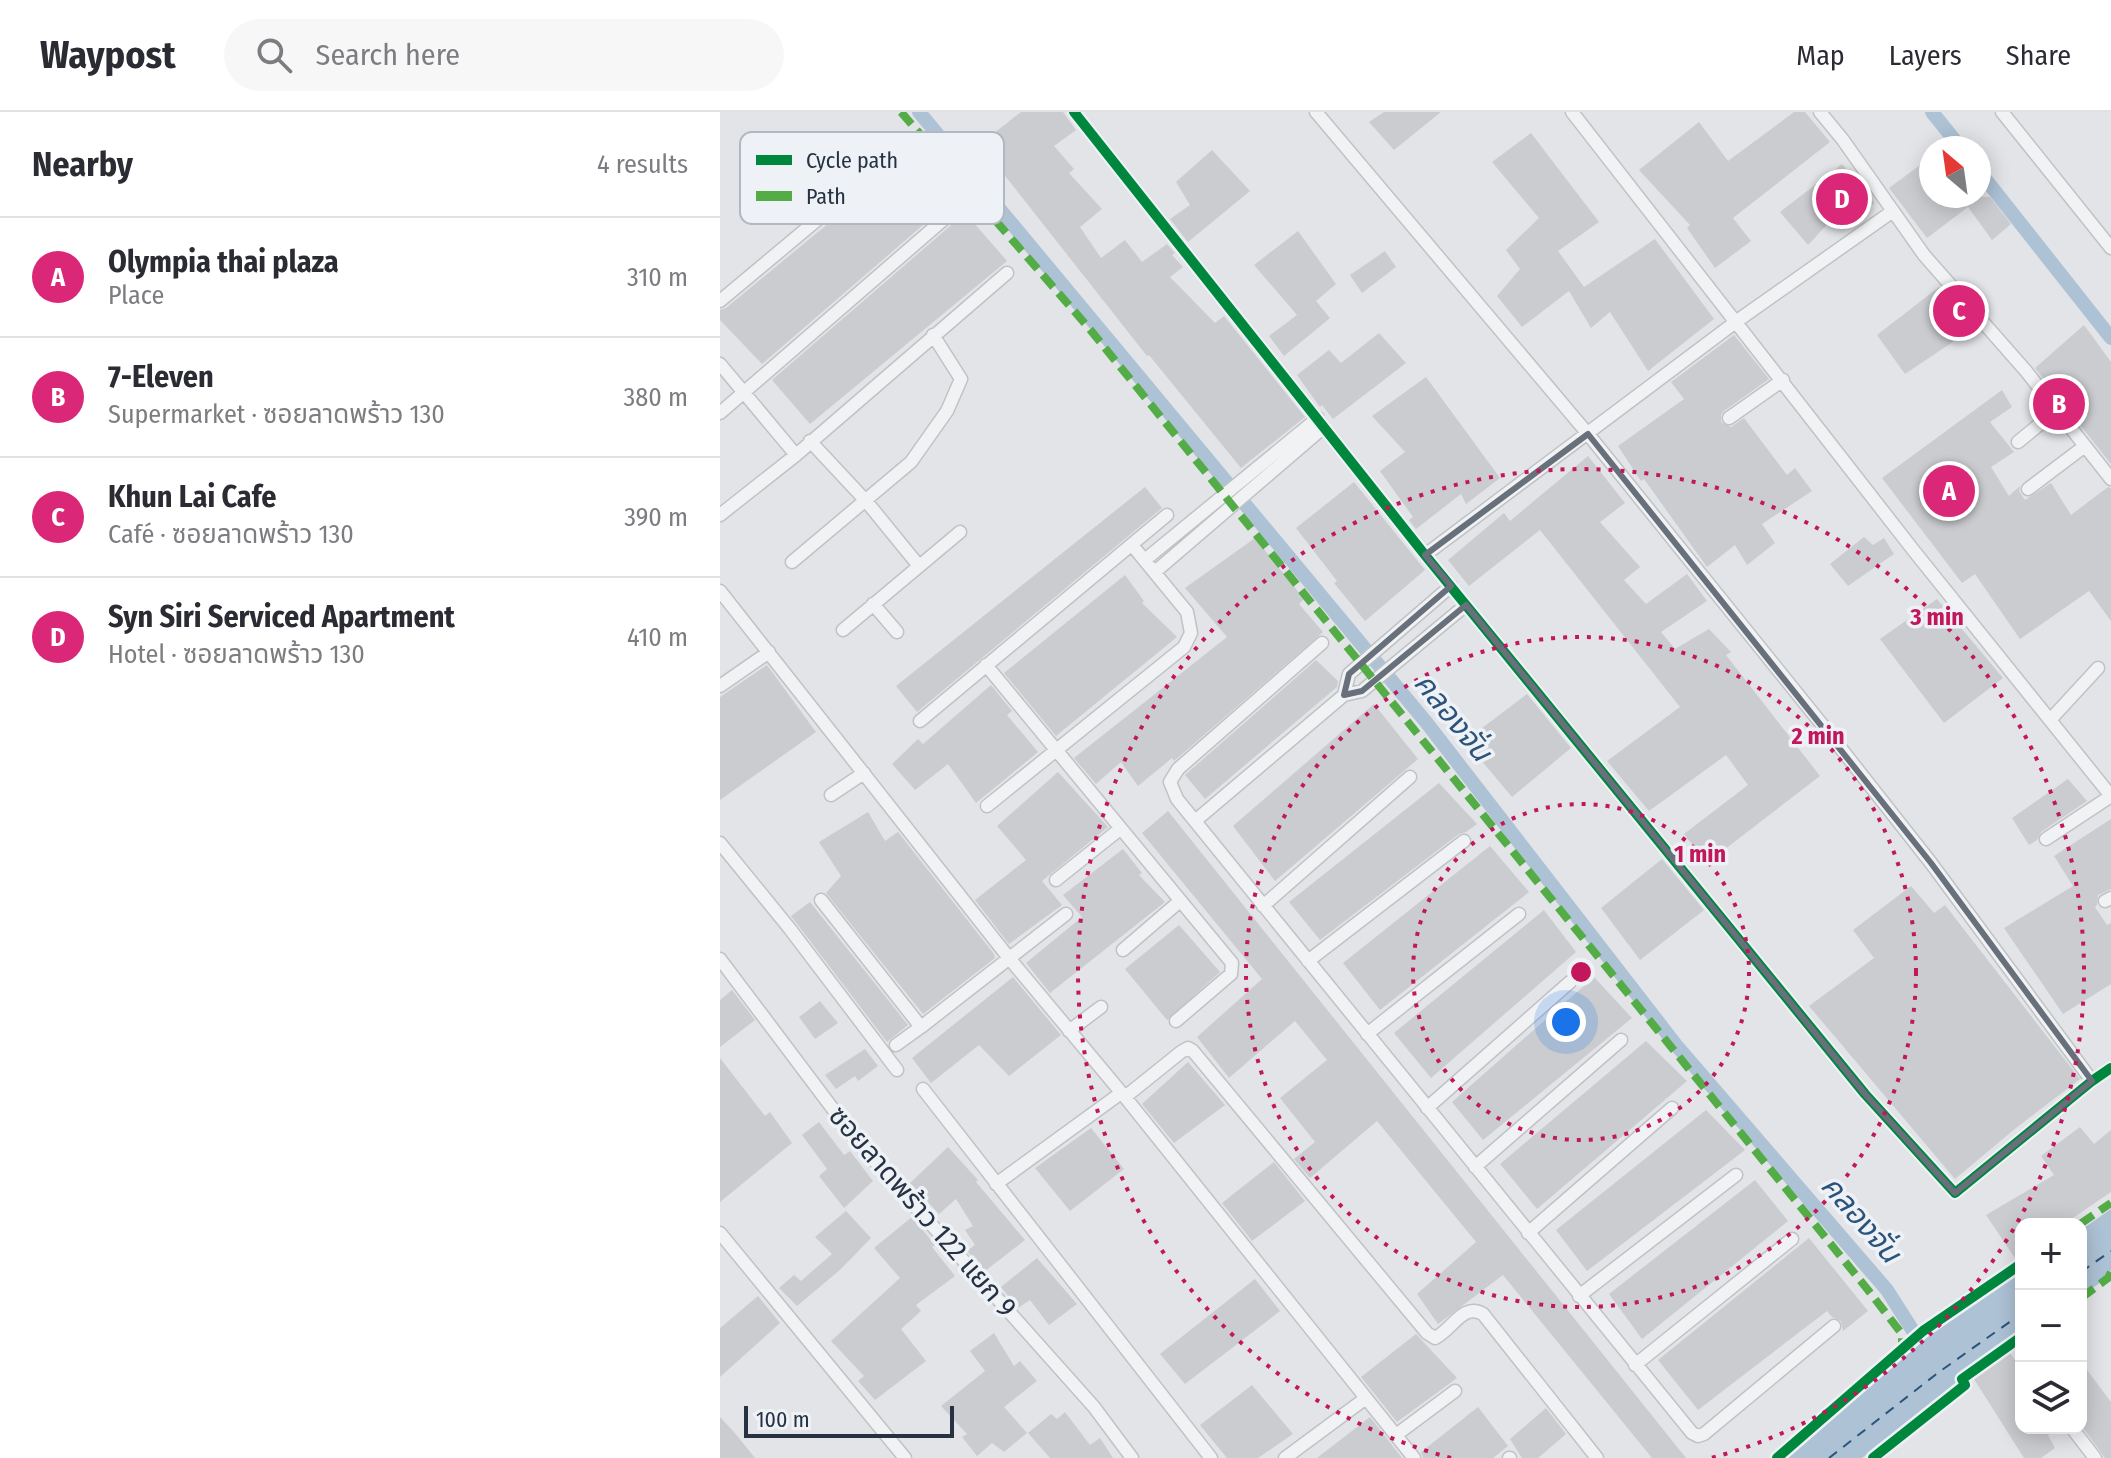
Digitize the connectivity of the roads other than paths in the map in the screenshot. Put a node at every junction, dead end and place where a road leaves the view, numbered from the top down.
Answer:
1 (1074, 112) edge
2 (1316, 112) edge
3 (1572, 112) edge
4 (1820, 112) edge
5 (2002, 112) edge
6 (1893, 211) junction
7 (812, 224) edge
8 (938, 224) edge
9 (2111, 248) edge
10 (1007, 273) dead end
11 (720, 301) edge
12 (1737, 321) junction
13 (933, 335) junction
14 (720, 364) edge
15 (1783, 380) junction
16 (743, 394) junction
17 (2057, 410) junction
18 (720, 413) edge
19 (1729, 418) dead end
20 (1321, 422) junction
21 (1588, 434) junction
22 (810, 441) junction
23 (2018, 442) dead end
24 (2085, 446) junction
25 (796, 455) junction
26 (2111, 479) edge
27 (2028, 489) dead end
28 (866, 501) junction
29 (1224, 503) junction
30 (720, 515) edge
31 (1167, 515) dead end
32 (960, 532) dead end
33 (1132, 545) junction
34 (1425, 555) junction
35 (1146, 559) junction
36 (792, 562) dead end
37 (919, 566) junction
38 (1156, 571) junction
39 (1451, 586) junction
40 (720, 591) edge
41 (873, 604) junction
42 (1466, 605) junction
43 (843, 630) dead end
44 (897, 632) dead end
45 (1322, 643) dead end
46 (769, 652) junction
47 (986, 665) junction
48 (2098, 668) dead end
49 (720, 686) edge
50 (1344, 695) junction
51 (2050, 720) junction
52 (920, 721) dead end
53 (1054, 750) junction
54 (864, 773) junction
55 (1410, 777) dead end
56 (831, 795) dead end
57 (2111, 796) edge
58 (987, 806) dead end
59 (1195, 821) junction
60 (1120, 829) junction
61 (2046, 839) dead end
62 (1464, 841) dead end
63 (720, 843) edge
64 (1056, 880) dead end
65 (821, 900) dead end
66 (1180, 901) junction
67 (1263, 906) junction
68 (1066, 914) dead end
69 (1519, 914) dead end
70 (1123, 950) dead end
71 (1009, 958) junction
72 (720, 959) edge
73 (1308, 961) junction
74 (1570, 982) dead end
75 (1101, 1007) dead end
76 (1176, 1021) dead end
77 (921, 1027) junction
78 (1069, 1031) junction
79 (1367, 1034) junction
80 (1621, 1040) dead end
81 (896, 1045) dead end
82 (2111, 1068) edge
83 (897, 1070) dead end
84 (2092, 1081) junction
85 (923, 1089) dead end
86 (1123, 1095) junction
87 (1427, 1108) junction
88 (1672, 1108) dead end
89 (1475, 1167) junction
90 (1736, 1175) dead end
91 (996, 1184) junction
92 (720, 1233) edge
93 (1528, 1233) junction
94 (1792, 1239) dead end
95 (1579, 1296) junction
96 (1834, 1326) dead end
97 (1635, 1365) junction
98 (1455, 1391) dead end
99 (1366, 1398) junction
100 (2077, 1434) edge
101 (1396, 1435) junction
102 (905, 1458) edge
103 (1132, 1458) edge
104 (1211, 1458) edge
105 (1285, 1458) edge
106 (1414, 1458) edge
107 (1597, 1458) edge
108 (2095, 1458) edge

1 - 20 street
2 - 21 street
3 - 12 street
4 - 6 street
5 - 9 street
6 - 12 street
6 - 17 street
7 - 11 street
8 - 16 street
10 - 13 street
12 - 15 street
12 - 21 street
13 - 22 street
13 - 28 street
14 - 16 street
15 - 19 street
15 - 51 street
16 - 18 street
16 - 25 street
17 - 23 street
17 - 24 street
20 - 29 street
20 - 34 street
21 - 34 street
21 - 84 street
22 - 25 street
22 - 28 street
24 - 26 street
24 - 27 street
25 - 30 street
28 - 36 street
28 - 37 street
29 - 35 street
29 - 38 street
31 - 33 street
32 - 37 street
33 - 35 street
33 - 47 street
34 - 39 street
35 - 38 street
37 - 41 street
38 - 53 street
39 - 42 street
39 - 50 street
40 - 46 street
41 - 43 street
41 - 44 street
42 - 50 street
42 - 84 street
45 - 59 street
46 - 49 street
46 - 54 street
47 - 52 street
47 - 53 street
48 - 51 street
50 - 59 street
51 - 57 street
53 - 58 street
53 - 60 street
54 - 56 street
54 - 71 street
55 - 67 street
57 - 61 street
59 - 67 street
60 - 64 street
60 - 66 street
62 - 73 street
63 - 83 street
65 - 77 street
66 - 70 street
66 - 76 street
67 - 73 street
68 - 71 street
69 - 79 street
71 - 77 street
71 - 78 street
72 - 103 street, ซอยลาดพร้าว 122 แยก 9
73 - 79 street
74 - 87 street
75 - 78 street
77 - 81 street
78 - 86 street
79 - 87 street
80 - 89 street
82 - 84 street
85 - 91 street
86 - 91 street
86 - 99 street
86 - 107 street
87 - 89 street
88 - 93 street
89 - 93 street
90 - 95 street
91 - 104 street
92 - 102 street
93 - 95 street
94 - 97 street
95 - 97 street
96 - 97 street
98 - 101 street
99 - 101 street
99 - 105 street
100 - 108 street
101 - 106 street

